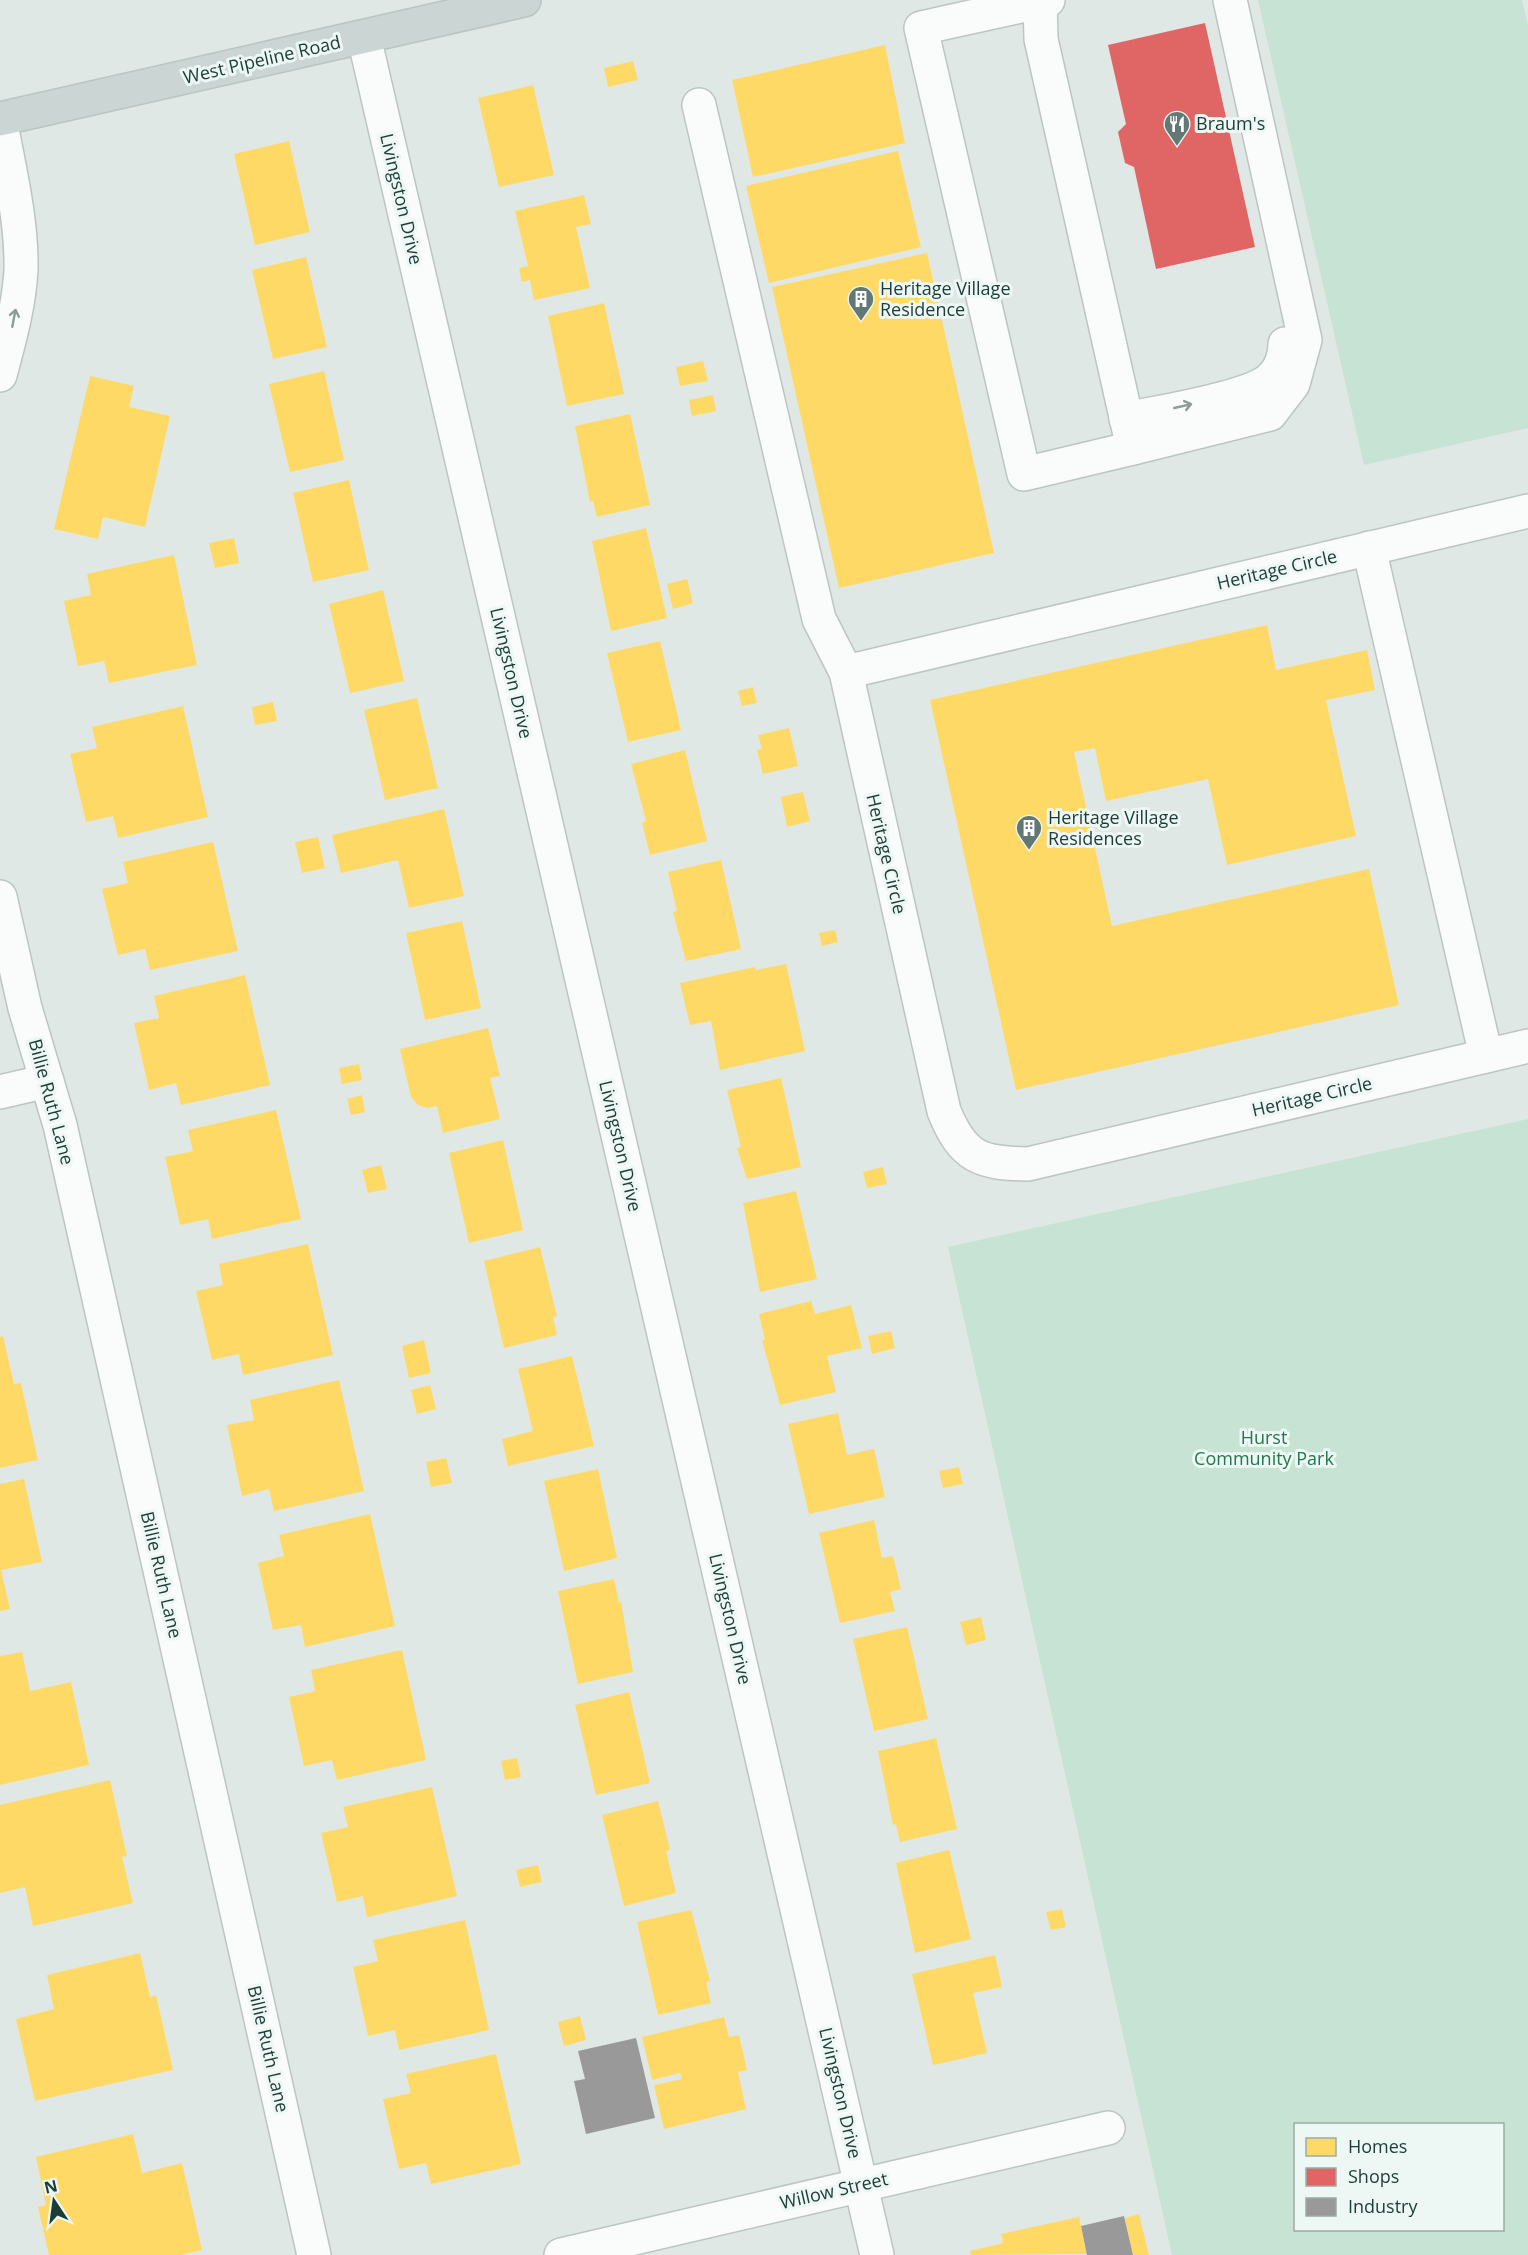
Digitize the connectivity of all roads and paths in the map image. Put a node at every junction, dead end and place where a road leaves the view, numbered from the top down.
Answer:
1 (1208, 0) edge
2 (1230, 0) edge
3 (1043, 1) edge
4 (508, 2) edge
5 (363, 37) junction
6 (699, 105) dead end
7 (0, 119) edge
8 (0, 375) edge
9 (1130, 434) junction
10 (1528, 511) edge
11 (1369, 548) junction
12 (846, 672) junction
13 (0, 897) edge
14 (12, 1011) edge
15 (1528, 1046) edge
16 (1486, 1056) junction
17 (47, 1081) junction
18 (0, 1092) edge
19 (1108, 2128) dead end
20 (861, 2184) junction
21 (314, 2255) edge
22 (561, 2255) edge
23 (877, 2255) edge

9 -> 1 street
2 - 9 street
3 - 9 street
3 - 9 street
4 - 5 main road, West Pipeline Road
5 - 7 main road, West Pipeline Road
5 - 20 street, Livingston Drive
6 - 12 street
8 -> 7 street
10 - 11 street, Heritage Circle
11 - 12 street, Heritage Circle
11 - 16 street
12 - 16 street, Heritage Circle
13 - 14 street, Billie Ruth Lane
14 - 17 street, Billie Ruth Lane
15 - 16 street, Heritage Circle
17 - 18 street
17 - 21 street, Billie Ruth Lane
19 - 20 street, Willow Street
20 - 22 street, Willow Street
20 - 23 street, Livingston Drive

